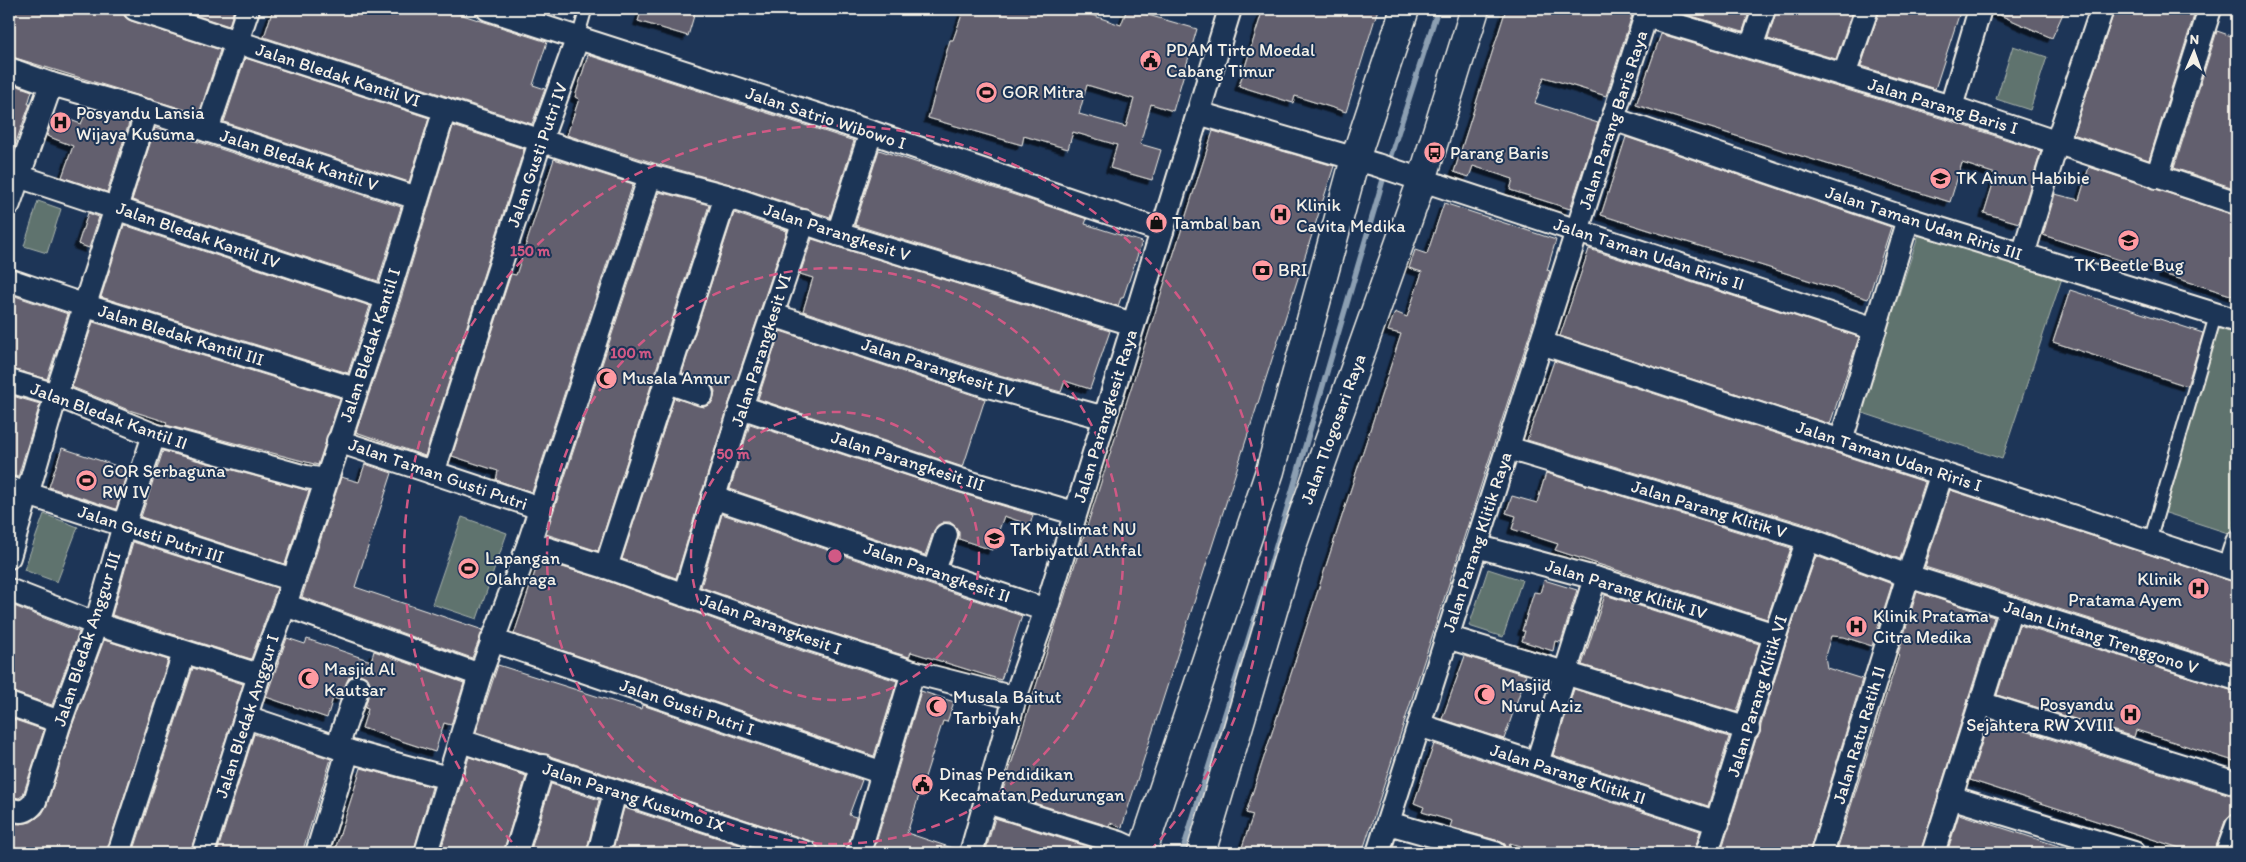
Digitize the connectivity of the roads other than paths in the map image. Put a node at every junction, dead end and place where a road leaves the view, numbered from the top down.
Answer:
1 (135, 9) edge
2 (248, 9) edge
3 (488, 9) edge
4 (586, 9) edge
5 (1405, 9) edge
6 (1475, 9) edge
7 (1764, 9) edge
8 (1867, 9) edge
9 (1980, 9) edge
10 (2102, 9) edge
11 (2210, 9) edge
12 (1224, 10) edge
13 (1647, 13) edge
14 (578, 37) junction
15 (237, 42) junction
16 (1751, 48) junction
17 (9, 69) edge
18 (1844, 75) junction
19 (51, 84) junction
20 (1951, 107) junction
21 (445, 110) junction
22 (147, 111) junction
23 (1198, 114) junction
24 (1613, 119) junction
25 (207, 130) junction
26 (871, 132) junction
27 (541, 139) junction
28 (2057, 142) junction
29 (1366, 162) junction
30 (14, 174) edge
31 (650, 176) junction
32 (2156, 177) junction
33 (1417, 178) junction
34 (726, 196) junction
35 (417, 198) junction
36 (2237, 203) edge
37 (9, 204) edge
38 (115, 206) junction
39 (1908, 219) junction
40 (804, 221) junction
41 (1162, 231) junction
42 (1577, 231) junction
43 (838, 234) junction
44 (2023, 255) junction
45 (9, 280) edge
46 (386, 298) junction
47 (84, 305) junction
48 (2216, 314) junction
49 (773, 315) junction
50 (2237, 321) edge
51 (1133, 324) junction
52 (1875, 329) junction
53 (1541, 344) junction
54 (9, 381) edge
55 (665, 381) junction
56 (355, 389) junction
57 (702, 394) dead end
58 (56, 395) junction
59 (742, 407) junction
60 (1105, 418) junction
61 (154, 435) junction
62 (1841, 440) junction
63 (338, 441) junction
64 (1508, 448) junction
65 (433, 472) junction
66 (1942, 473) junction
67 (326, 480) junction
68 (19, 491) edge
69 (713, 497) junction
70 (540, 508) junction
71 (1074, 513) junction
72 (124, 525) junction
73 (946, 535) dead end
74 (1808, 539) junction
75 (2150, 540) junction
76 (2237, 542) edge
77 (529, 543) junction
78 (1476, 546) junction
79 (9, 557) edge
80 (606, 567) junction
81 (2233, 568) edge
82 (934, 571) junction
83 (1908, 576) junction
84 (1596, 578) junction
85 (293, 580) junction
86 (9, 590) edge
87 (685, 593) junction
88 (285, 604) junction
89 (2011, 608) junction
90 (1046, 610) junction
91 (96, 624) junction
92 (1775, 635) junction
93 (1447, 638) junction
94 (492, 640) junction
95 (184, 653) junction
96 (912, 672) junction
97 (1564, 673) junction
98 (258, 675) junction
99 (480, 675) junction
100 (2237, 680) edge
101 (358, 687) dead end
102 (1015, 698) junction
103 (1980, 703) junction
104 (9, 704) edge
105 (246, 717) junction
106 (60, 722) junction
107 (1419, 725) junction
108 (1748, 729) junction
109 (461, 741) junction
110 (343, 749) junction
111 (1536, 763) junction
112 (542, 766) junction
113 (883, 773) junction
114 (448, 778) junction
115 (2237, 783) edge
116 (615, 792) junction
117 (1950, 797) junction
118 (987, 802) junction
119 (17, 809) edge
120 (1388, 823) junction
121 (1718, 823) junction
122 (2237, 826) edge
123 (120, 853) edge
124 (203, 853) edge
125 (316, 853) edge
126 (426, 853) edge
127 (516, 853) edge
128 (599, 853) edge
129 (807, 853) edge
130 (859, 853) edge
131 (971, 853) edge
132 (1142, 853) edge
133 (1201, 853) edge
134 (1378, 853) edge
135 (1495, 853) edge
136 (1708, 853) edge
137 (1822, 853) edge
138 (1933, 853) edge
139 (2134, 853) edge
140 (2227, 853) edge

1 - 15 street, Jalan Bledak Kantil VI
2 - 15 street
3 - 14 street, Jalan Satrio Wibowo I
4 - 14 lane
5 - 29 street
6 - 33 street, Jalan Tlogosari Raya
7 - 16 street
8 - 18 street
9 - 20 street
10 - 28 street
11 - 32 street
12 - 23 street, Jalan Parangkesit Raya
13 - 16 street, Jalan Parang Baris I
13 - 24 street, Jalan Parang Baris Raya
14 - 26 street, Jalan Satrio Wibowo I
14 - 27 street, Jalan Gusti Putri IV
15 - 21 street, Jalan Bledak Kantil VI
15 - 25 street
16 - 18 street, Jalan Parang Baris I
17 - 19 street, Jalan Bledak Kantil V
18 - 20 street, Jalan Parang Baris I
19 - 22 street, Jalan Bledak Kantil V
19 - 30 street
20 - 28 street, Jalan Parang Baris I
21 - 27 street, Jalan Bledak Kantil VI
21 - 35 street, Jalan Bledak Kantil I
22 - 25 street, Jalan Bledak Kantil V
22 - 38 street
23 - 29 street, Jalan Taman Udan Riris II
23 - 41 street, Jalan Parangkesit Raya
24 - 39 street, Jalan Taman Udan Riris III
24 - 42 street, Jalan Parang Baris Raya
25 - 35 street, Jalan Bledak Kantil V
26 - 41 street, Jalan Satrio Wibowo I
26 - 43 street
27 - 31 street, Jalan Parangkesit V
27 - 65 street, Jalan Gusti Putri IV
28 - 32 street, Jalan Parang Baris I
28 - 44 street
29 - 33 street, Jalan Taman Udan Riris II
29 - 132 street
30 - 37 street
30 - 38 street, Jalan Bledak Kantil IV
31 - 34 street, Jalan Parangkesit V
31 - 70 street
32 - 36 street, Jalan Parang Baris I
33 - 42 street, Jalan Taman Udan Riris II
33 - 133 street, Jalan Tlogosari Raya
34 - 40 street, Jalan Parangkesit V
34 - 55 street
35 - 46 street, Jalan Bledak Kantil I
38 - 46 street, Jalan Bledak Kantil IV
38 - 47 street
39 - 44 street, Jalan Taman Udan Riris III
39 - 52 street
40 - 43 street, Jalan Parangkesit V
40 - 49 street, Jalan Parangkesit VI
41 - 51 street, Jalan Parangkesit Raya
42 - 52 street, Jalan Taman Udan Riris II
42 - 53 street, Jalan Parang Klitik Raya
43 - 51 street, Jalan Parangkesit V
44 - 48 street, Jalan Taman Udan Riris III
45 - 47 street, Jalan Bledak Kantil III
46 - 56 street, Jalan Bledak Kantil I
47 - 56 street, Jalan Bledak Kantil III
47 - 58 street
48 - 50 street, Jalan Taman Udan Riris III
48 - 75 lane
49 - 59 street, Jalan Parangkesit VI
49 - 60 street, Jalan Parangkesit IV
51 - 60 street, Jalan Parangkesit Raya
52 - 62 street
53 - 62 street, Jalan Taman Udan Riris I
53 - 64 street, Jalan Parang Klitik Raya
54 - 58 street, Jalan Bledak Kantil II
55 - 57 street
55 - 80 street
56 - 63 street, Jalan Bledak Kantil I
58 - 61 street, Jalan Bledak Kantil II
58 - 68 street
59 - 69 street, Jalan Parangkesit VI
59 - 71 street, Jalan Parangkesit III
60 - 71 street, Jalan Parangkesit Raya
61 - 67 street, Jalan Bledak Kantil II
61 - 72 street, Jalan Bledak Anggur III
62 - 66 street, Jalan Taman Udan Riris I
63 - 65 street, Jalan Taman Gusti Putri
63 - 67 street, Jalan Bledak Kantil I
64 - 74 street, Jalan Parang Klitik V
64 - 78 street, Jalan Parang Klitik Raya
65 - 70 street, Jalan Taman Gusti Putri
66 - 75 street, Jalan Taman Udan Riris I
66 - 83 street, Jalan Ratu Ratih II
67 - 85 street, Jalan Bledak Kantil I
68 - 72 street, Jalan Gusti Putri III
68 - 79 street
69 - 82 street, Jalan Parangkesit II
69 - 87 street, Jalan Parangkesit VI
70 - 77 street, Jalan Taman Gusti Putri
71 - 90 street, Jalan Parangkesit Raya
72 - 85 street, Jalan Gusti Putri III
72 - 91 street, Jalan Bledak Anggur III
73 - 82 street
74 - 83 street, Jalan Parang Klitik V
74 - 92 street, Jalan Parang Klitik VI
75 - 81 street, Jalan Taman Udan Riris I
76 - 81 street
77 - 80 street, Jalan Parangkesit I
77 - 94 street, Jalan Taman Gusti Putri
78 - 84 street, Jalan Parang Klitik IV
78 - 93 street, Jalan Parang Klitik Raya
80 - 87 street, Jalan Parangkesit I
82 - 90 street, Jalan Parangkesit II
83 - 89 street, Jalan Lintang Trenggono V
83 - 137 street, Jalan Ratu Ratih II
84 - 92 street, Jalan Parang Klitik IV
84 - 97 street
85 - 88 street, Jalan Bledak Anggur I
86 - 91 street
87 - 96 street, Jalan Parangkesit I
88 - 98 street, Jalan Bledak Anggur I
88 - 99 street
89 - 100 street, Jalan Lintang Trenggono V
89 - 103 street
90 - 102 street, Jalan Parangkesit Raya
91 - 95 street
91 - 106 street, Jalan Bledak Anggur III
92 - 108 street, Jalan Parang Klitik VI
93 - 97 street
93 - 107 street, Jalan Parang Klitik Raya
94 - 99 street, Jalan Taman Gusti Putri
94 - 113 street, Jalan Gusti Putri I
95 - 98 street
95 - 123 street
96 - 102 street, Jalan Parangkesit I
96 - 113 street
97 - 108 street
97 - 111 street
98 - 105 street, Jalan Bledak Anggur I
99 - 109 street, Jalan Taman Gusti Putri
101 - 110 street
102 - 118 street, Jalan Parangkesit Raya
103 - 115 street
103 - 117 street
104 - 106 street
105 - 110 street
105 - 124 street, Jalan Bledak Anggur I
106 - 119 street, Jalan Bledak Anggur III
107 - 111 street, Jalan Parang Klitik II
107 - 120 street, Jalan Parang Klitik Raya
108 - 121 street, Jalan Parang Klitik VI
109 - 112 street, Jalan Parang Kusumo IX
109 - 114 street, Jalan Taman Gusti Putri
110 - 114 street
110 - 125 street
111 - 121 street, Jalan Parang Klitik II
112 - 116 street, Jalan Parang Kusumo IX
112 - 127 street
113 - 130 street
114 - 126 street, Jalan Taman Gusti Putri
116 - 128 street
116 - 129 street, Jalan Parang Kusumo IX
117 - 138 street
117 - 139 street
118 - 131 street, Jalan Parangkesit Raya
118 - 132 street
120 - 134 street, Jalan Parang Klitik Raya
120 - 135 street
121 - 136 street, Jalan Parang Klitik VI
122 - 140 street

